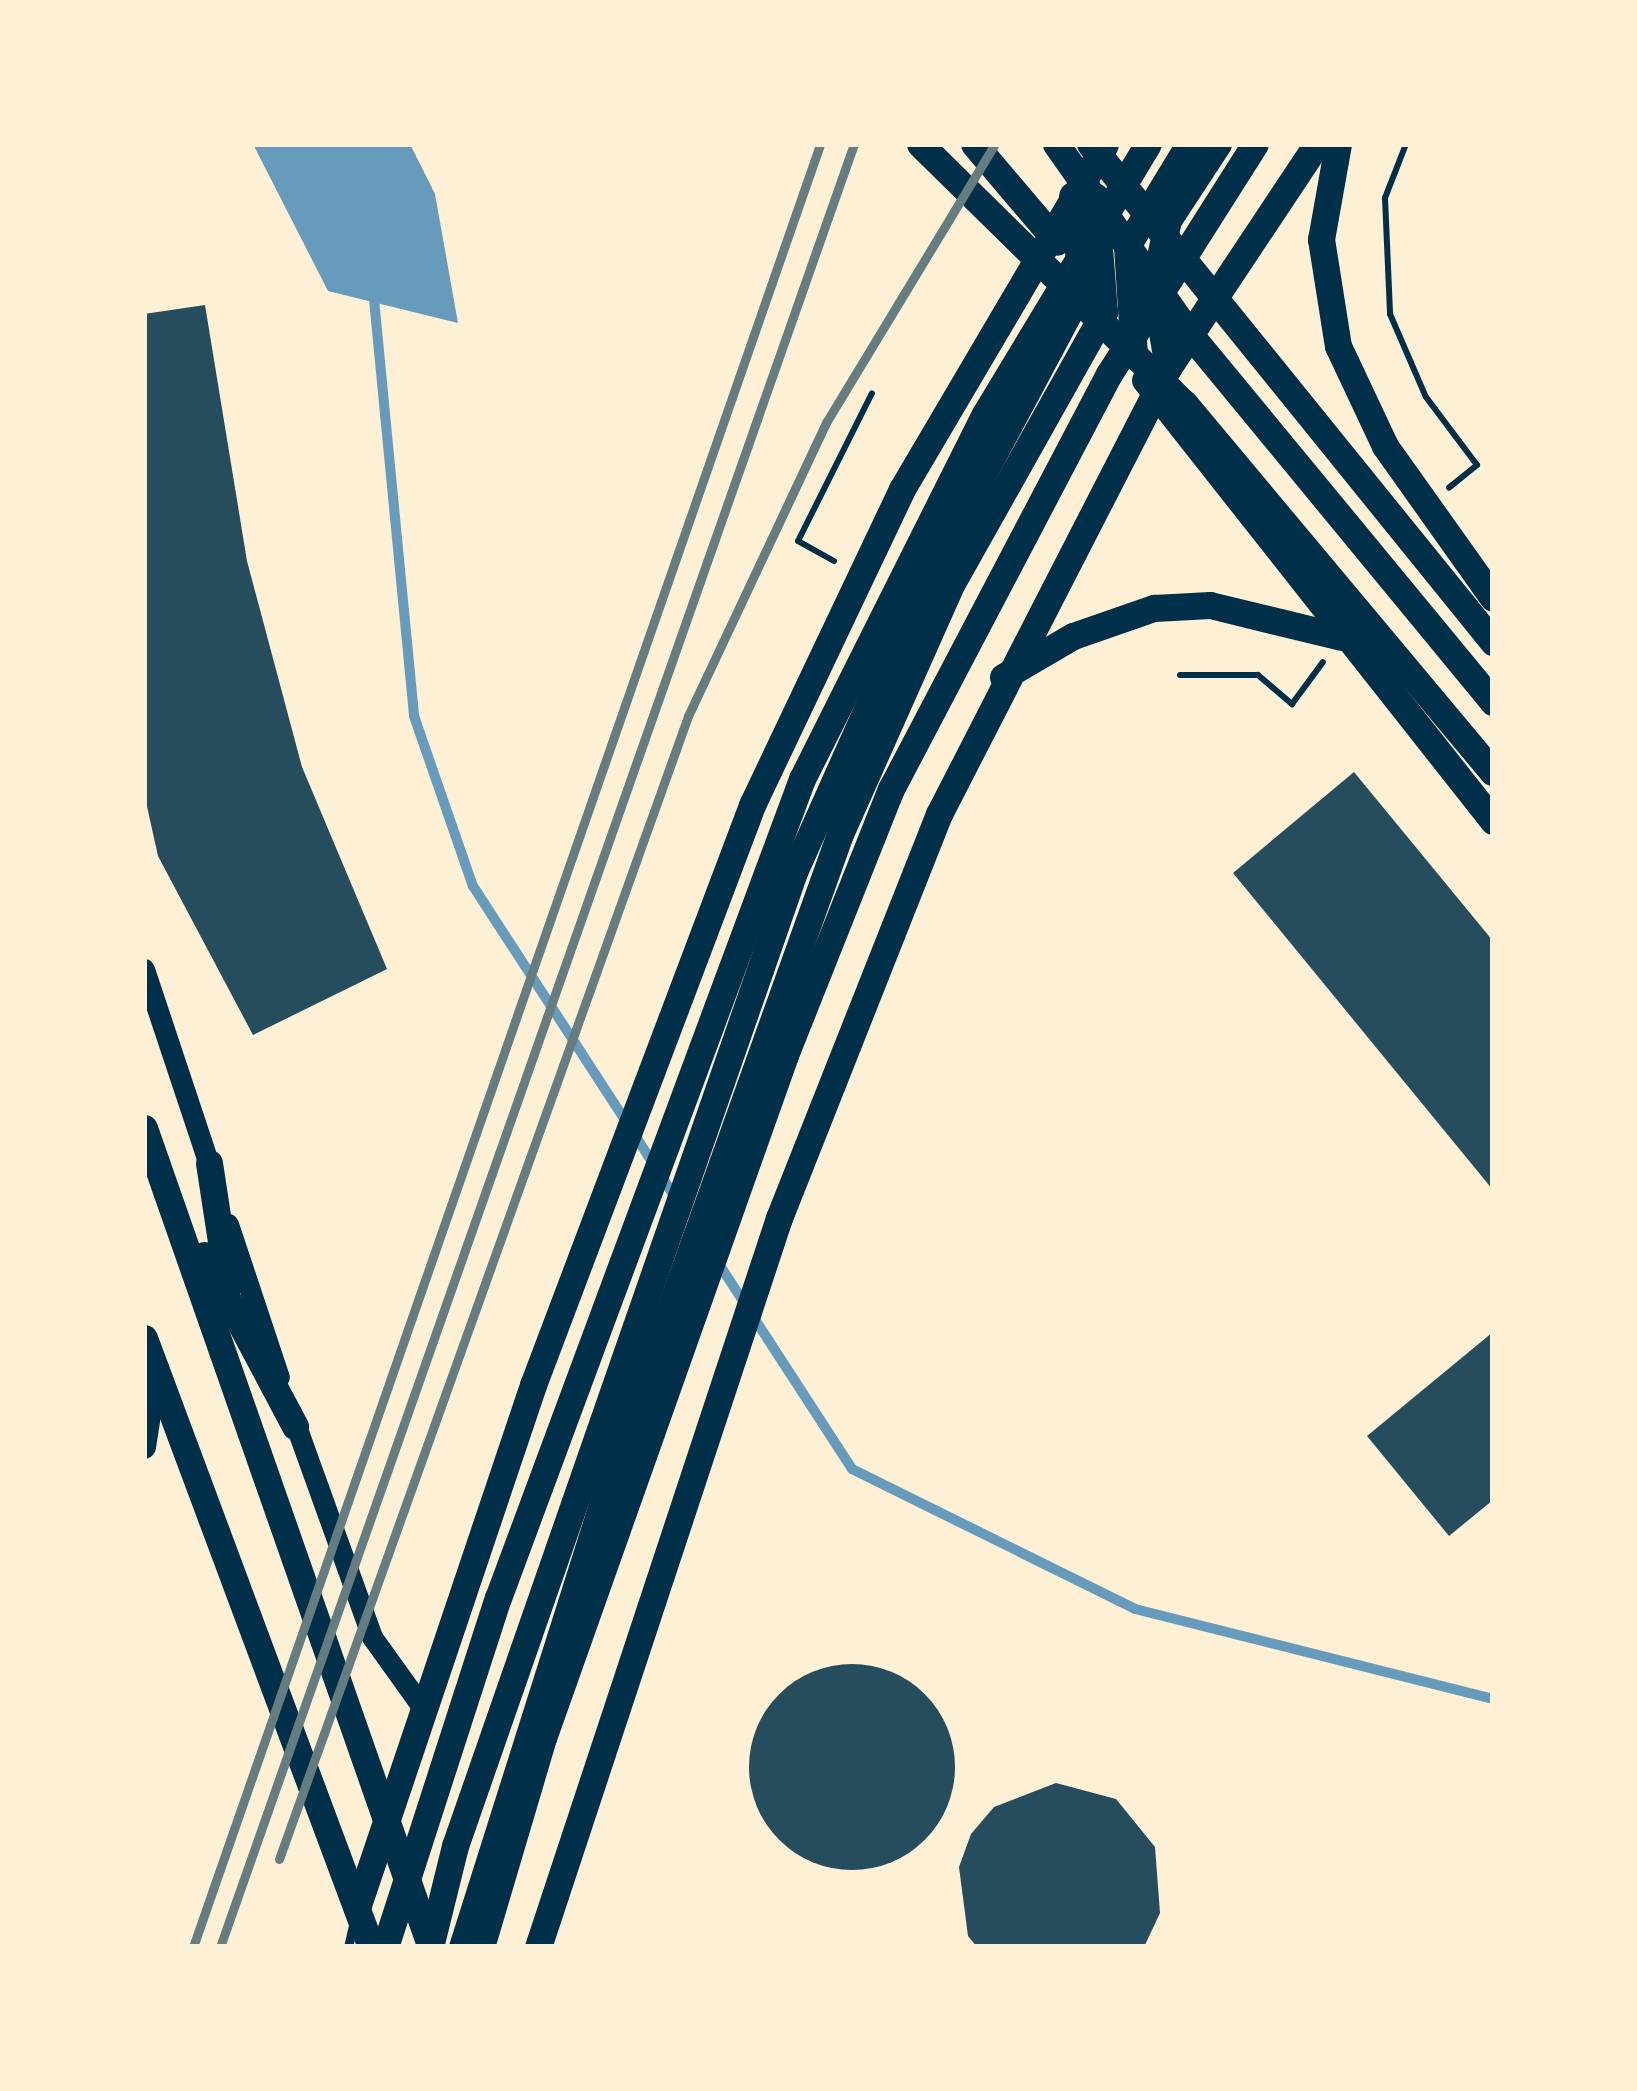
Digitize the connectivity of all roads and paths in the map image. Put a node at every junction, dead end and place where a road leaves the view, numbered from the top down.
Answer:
1 (920, 144) edge
2 (974, 144) edge
3 (1056, 144) edge
4 (1090, 144) edge
5 (1105, 144) edge
6 (1148, 144) edge
7 (1190, 144) edge
8 (1218, 144) edge
9 (1256, 144) edge
10 (1317, 144) edge
11 (1338, 144) edge
12 (1406, 144) edge
13 (1084, 190) junction
14 (1050, 231) junction
15 (1127, 246) junction
16 (1082, 279) junction
17 (1154, 284) junction
18 (1104, 312) junction
19 (1188, 332) junction
20 (1136, 367) junction
21 (1168, 368) junction
22 (872, 393) dead end
23 (1154, 395) junction
24 (1477, 465) dead end
25 (859, 575) junction
26 (1493, 598) edge
27 (1341, 637) junction
28 (1493, 643) edge
29 (1180, 675) dead end
30 (999, 679) junction
31 (1493, 702) edge
32 (1493, 772) edge
33 (1493, 821) edge
34 (144, 968) edge
35 (144, 1128) edge
36 (209, 1163) junction
37 (161, 1176) junction
38 (697, 1186) junction
39 (232, 1308) junction
40 (144, 1338) edge
41 (156, 1370) junction
42 (296, 1426) junction
43 (253, 1439) junction
44 (144, 1448) edge
45 (605, 1450) junction
46 (420, 1704) junction
47 (385, 1815) junction
48 (357, 1908) junction
49 (348, 1947) edge
50 (378, 1947) edge
51 (430, 1947) edge
52 (462, 1947) edge
53 (481, 1947) edge
54 (538, 1947) edge

1 - 32 main road
2 - 14 main road
3 - 13 main road
4 - 28 main road
5 - 13 main road
6 - 50 main road
7 - 15 main road
8 - 17 main road
9 - 53 main road
10 - 19 main road
11 - 26 main road
12 - 24 path
13 - 14 main road
13 - 15 main road
13 - 16 main road
13 - 18 main road
14 - 16 main road
14 - 25 main road
15 - 17 main road
15 - 20 main road
16 - 18 main road
16 - 38 main road
17 - 19 main road
17 - 21 main road
18 - 20 main road
18 - 38 main road
19 - 21 main road
19 - 31 main road
20 - 23 main road
21 - 23 main road
22 - 25 path
23 - 27 main road
23 - 30 main road
25 - 46 main road
27 - 29 path
27 - 30 main road
27 - 33 main road
30 - 54 main road
34 - 36 street
35 - 37 main road
36 - 39 main road
36 - 42 street
37 - 39 main road
37 - 43 main road
38 - 45 main road
39 - 42 main road
39 - 43 main road
40 - 41 main road
41 - 44 main road
41 - 48 main road
42 - 46 street
43 - 47 main road
45 - 51 main road
45 - 52 main road
46 - 47 main road
47 - 48 main road
47 - 51 main road
48 - 49 lane
48 - 50 main road

